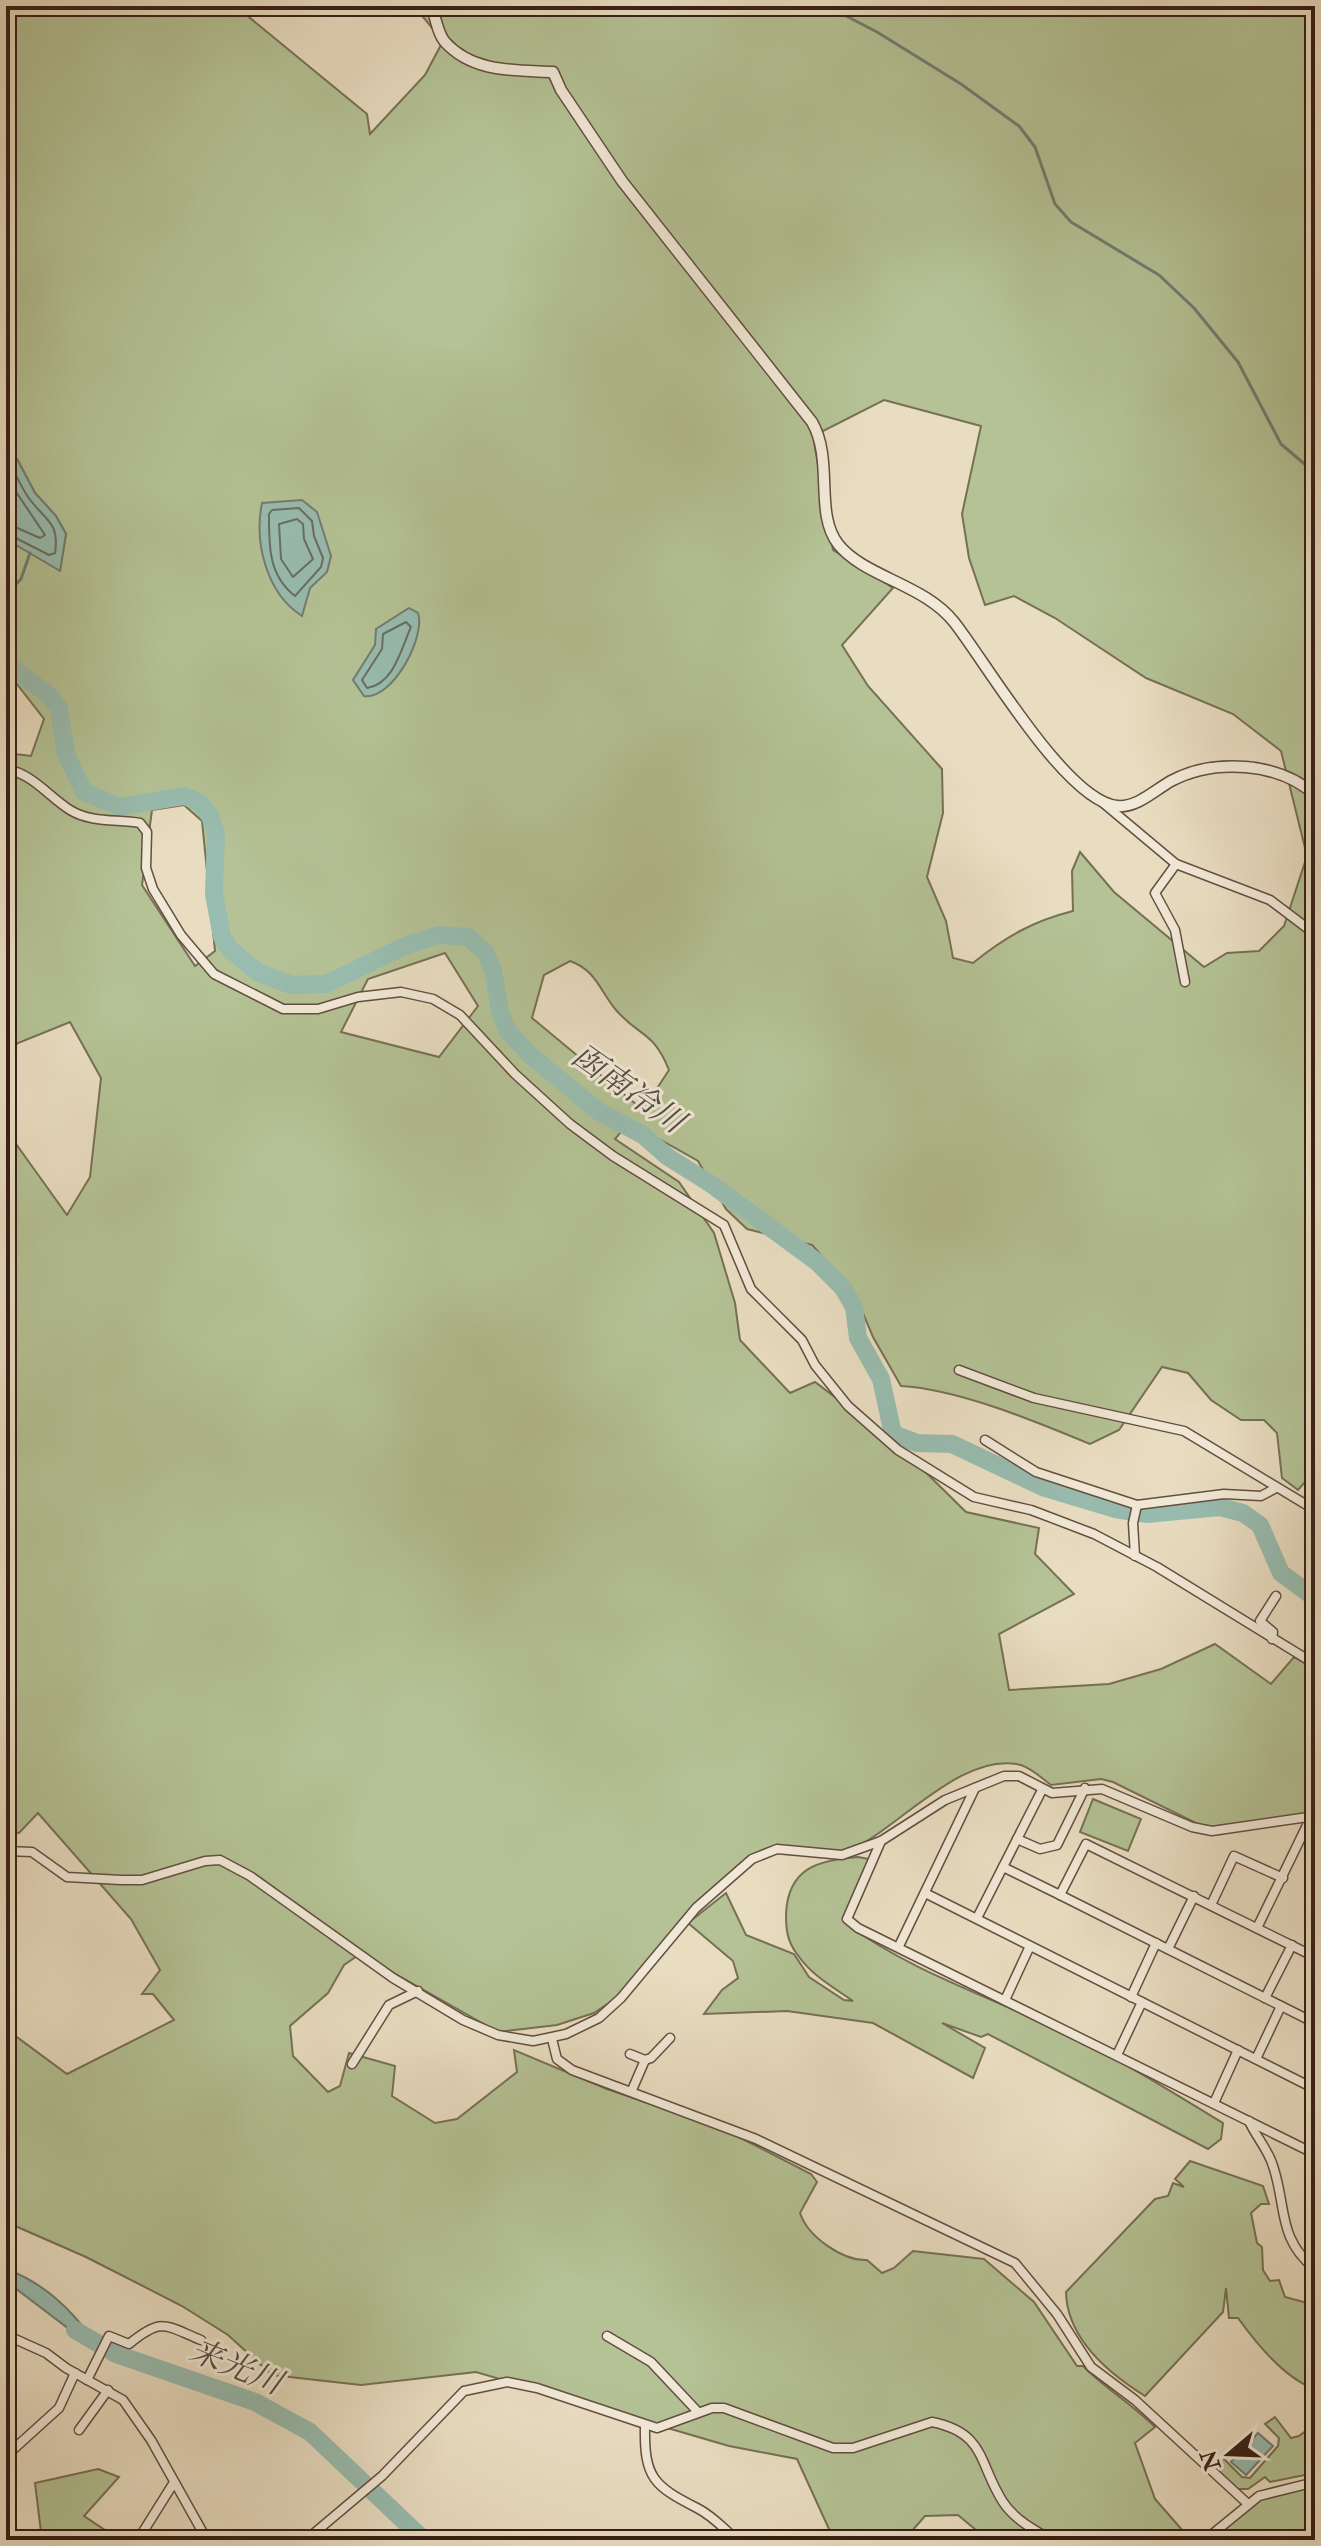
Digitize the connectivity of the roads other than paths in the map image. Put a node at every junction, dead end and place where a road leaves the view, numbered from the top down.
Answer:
1 (432, 6) edge
2 (6, 769) edge
3 (1315, 795) edge
4 (1101, 802) junction
5 (1176, 864) junction
6 (1315, 934) edge
7 (1185, 982) dead end
8 (959, 1370) dead end
9 (985, 1440) dead end
10 (1276, 1488) junction
11 (1137, 1505) junction
12 (1315, 1510) edge
13 (1135, 1556) junction
14 (1276, 1596) dead end
15 (1272, 1639) junction
16 (1315, 1664) edge
17 (975, 1788) junction
18 (1085, 1788) junction
19 (1042, 1790) junction
20 (1313, 1817) edge
21 (1017, 1839) junction
22 (881, 1841) junction
23 (6, 1851) edge
24 (1003, 1867) junction
25 (1283, 1878) junction
26 (925, 1893) junction
27 (1060, 1895) junction
28 (1194, 1896) junction
29 (1211, 1905) junction
30 (977, 1918) junction
31 (1257, 1928) junction
32 (1156, 1943) junction
33 (1292, 1945) junction
34 (899, 1946) junction
35 (1030, 1946) junction
36 (1168, 1949) junction
37 (1315, 1957) edge
38 (418, 1991) junction
39 (1131, 1997) junction
40 (1265, 1998) junction
41 (1005, 2000) junction
42 (1142, 2002) junction
43 (1281, 2006) junction
44 (1315, 2023) edge
45 (670, 2038) dead end
46 (552, 2039) junction
47 (1238, 2050) junction
48 (630, 2054) dead end
49 (1117, 2055) junction
50 (1256, 2059) junction
51 (645, 2060) junction
52 (352, 2064) dead end
53 (1315, 2089) edge
54 (632, 2090) junction
55 (1214, 2103) junction
56 (1249, 2121) junction
57 (1315, 2154) edge
58 (1315, 2269) edge
59 (6, 2335) edge
60 (607, 2336) dead end
61 (201, 2340) dead end
62 (75, 2373) junction
63 (87, 2380) junction
64 (108, 2390) junction
65 (698, 2412) junction
66 (645, 2427) junction
67 (79, 2430) dead end
68 (6, 2456) edge
69 (1315, 2482) edge
70 (173, 2484) junction
71 (1248, 2504) junction
72 (141, 2535) dead end
73 (207, 2540) edge
74 (306, 2540) edge
75 (737, 2540) edge
76 (1052, 2540) edge
77 (1205, 2540) edge

1 - 4 street
2 - 13 street
3 - 4 street
4 - 5 street
5 - 6 street
5 - 7 street
8 - 10 street
9 - 11 street
10 - 11 street
10 - 12 street
11 - 13 street
13 - 15 street
14 - 15 street
15 - 16 street
17 - 19 street
17 - 22 street
17 - 26 street
18 - 19 street
18 - 20 street
18 - 21 street
19 - 21 street
20 - 25 street
21 - 24 street
22 - 34 street
22 - 46 street
23 - 38 street
24 - 27 street
24 - 30 street
25 - 29 street
25 - 31 street
26 - 30 street
26 - 34 street
27 - 28 street
27 - 32 street
28 - 29 street
28 - 36 street
29 - 31 street
30 - 35 street
31 - 33 street
32 - 36 street
32 - 39 street
33 - 37 street
33 - 40 street
34 - 41 street
35 - 39 street
35 - 41 street
36 - 40 street
38 - 46 street
38 - 52 street
39 - 42 street
40 - 43 street
41 - 49 street
42 - 47 street
42 - 49 street
43 - 44 street
43 - 50 street
45 - 51 street
46 - 54 street
47 - 50 street
47 - 55 street
48 - 51 street
49 - 55 street
50 - 53 street
51 - 54 street
54 - 71 street
55 - 56 street
56 - 57 street
56 - 58 street
59 - 62 street
60 - 65 street
61 - 63 street
62 - 63 street
62 - 68 street
63 - 64 street
64 - 67 street
64 - 70 street
65 - 66 street
65 - 76 street
66 - 74 street
66 - 75 street
69 - 71 street
70 - 72 street
70 - 73 street
71 - 77 street

